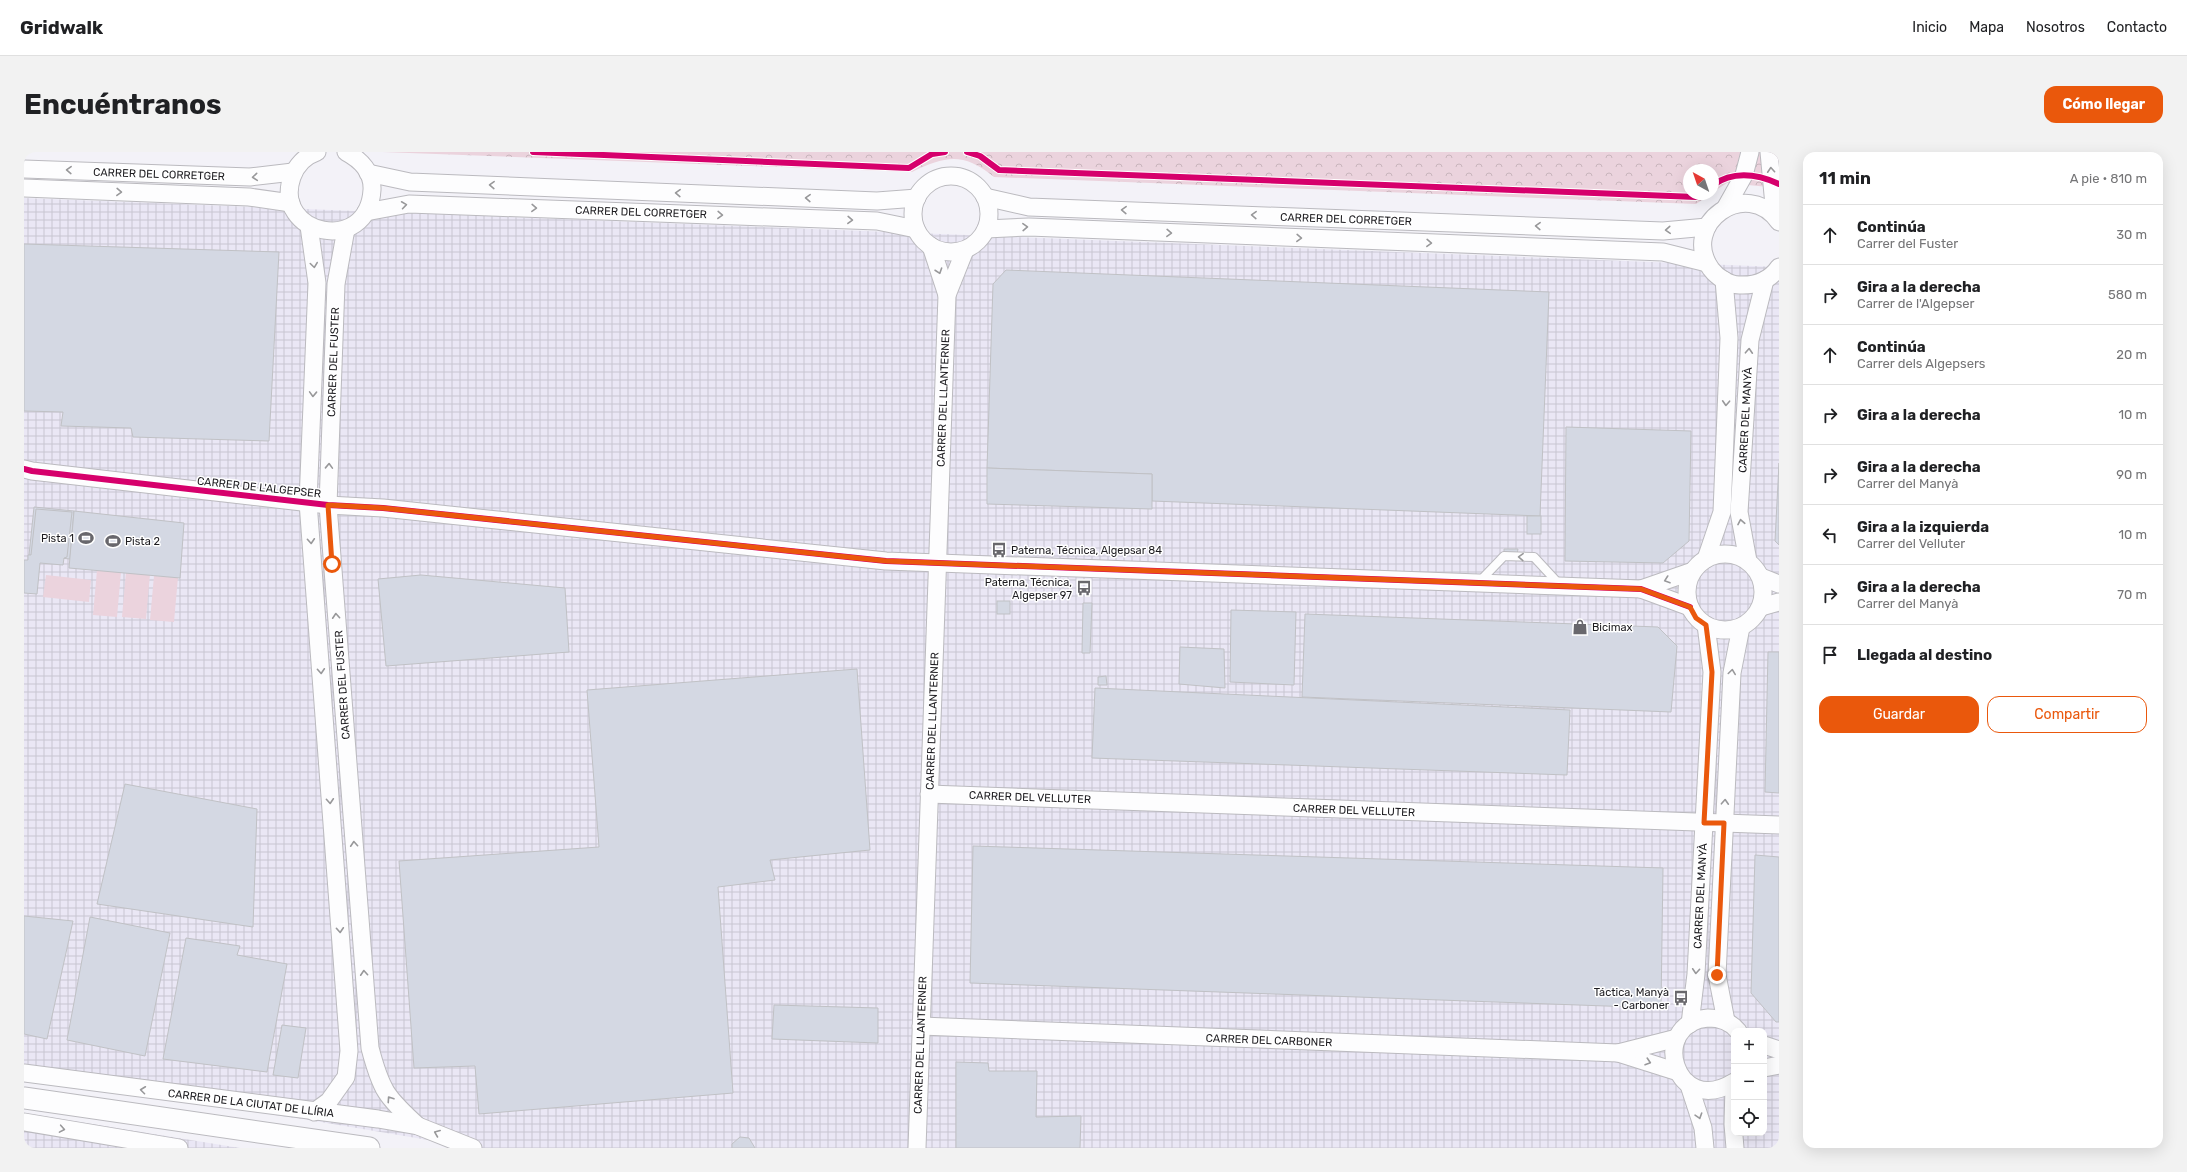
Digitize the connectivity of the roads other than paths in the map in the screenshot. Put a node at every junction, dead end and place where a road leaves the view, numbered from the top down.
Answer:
1 (317, 152) edge
2 (346, 152) edge
3 (1750, 152) edge
4 (1769, 152) edge
5 (24, 169) edge
6 (293, 172) junction
7 (368, 173) junction
8 (24, 188) edge
9 (985, 197) junction
10 (917, 198) junction
11 (291, 203) junction
12 (1726, 207) junction
13 (366, 212) junction
14 (1777, 219) edge
15 (309, 226) junction
16 (1707, 227) junction
17 (346, 229) junction
18 (916, 229) junction
19 (986, 229) junction
20 (931, 246) junction
21 (964, 250) junction
22 (1707, 263) junction
23 (1779, 267) edge
24 (1724, 280) junction
25 (1765, 280) junction
26 (947, 295) junction
27 (24, 468) edge
28 (308, 502) junction
29 (328, 505) junction
30 (1706, 558) junction
31 (1748, 561) junction
32 (938, 562) junction
33 (1693, 571) junction
34 (1761, 577) junction
35 (1478, 583) junction
36 (1779, 584) edge
37 (1561, 586) junction
38 (1641, 589) junction
39 (1779, 602) edge
40 (1690, 607) junction
41 (1761, 607) junction
42 (1706, 625) junction
43 (1741, 627) junction
44 (929, 794) junction
45 (1704, 823) junction
46 (1724, 823) junction
47 (1779, 825) edge
48 (1690, 1024) junction
49 (921, 1026) junction
50 (1732, 1026) edge
51 (1677, 1038) junction
52 (1767, 1046) edge
53 (1779, 1050) edge
54 (1618, 1053) junction
55 (1779, 1065) edge
56 (1767, 1067) edge
57 (1678, 1072) junction
58 (24, 1073) edge
59 (1731, 1084) edge
60 (1689, 1085) junction
61 (24, 1098) edge
62 (1734, 1100) edge
63 (314, 1112) junction
64 (24, 1122) edge
65 (418, 1126) junction
66 (179, 1148) edge
67 (369, 1148) edge
68 (473, 1148) edge
69 (917, 1148) edge
70 (1705, 1148) edge
71 (1735, 1148) edge

1 - 6 street
2 - 7 street
3 - 12 street
14 -> 4 street
6 -> 5 street, CARRER DEL CORRETGER
6 - 11 street
10 -> 7 street, CARRER DEL CORRETGER
7 - 13 street
8 -> 11 street, CARRER DEL CORRETGER
9 - 10 street
16 -> 9 street, CARRER DEL CORRETGER
9 - 19 street
10 - 18 street
11 - 15 street
12 - 14 street
12 - 16 street
13 - 17 street
13 -> 18 street, CARRER DEL CORRETGER
15 - 17 street
15 -> 28 street, CARRER DEL FUSTER
16 - 22 street
29 -> 17 street, CARRER DEL FUSTER
18 - 20 street
19 - 21 street
19 -> 22 street, CARRER DEL CORRETGER
20 - 21 street
20 -> 26 street, CARRER DEL LLANTERNER
21 - 26 street, CARRER DEL LLANTERNER
22 - 24 street
23 - 25 street
24 - 25 street
24 -> 30 street, CARRER DEL MANYÀ
31 -> 25 street, CARRER DEL MANYÀ
26 - 32 street, CARRER DEL LLANTERNER
27 - 28 street, CARRER DE L'ALGEPSER
28 - 29 street, CARRER DE L'ALGEPSER
28 -> 63 street, CARRER DEL FUSTER
29 - 32 street, CARRER DE L'ALGEPSER
65 -> 29 street, CARRER DEL FUSTER
30 - 31 street
30 - 33 street
31 - 34 street
32 - 35 street, CARRER DE L'ALGEPSER
32 - 44 street, CARRER DEL LLANTERNER
33 -> 38 street
33 - 40 street
34 - 36 street
34 - 41 street
35 - 37 street, CARRER DE L'ALGEPSER
37 -> 35 lane
37 - 38 street, CARRER DE L'ALGEPSER
38 - 40 street
39 - 41 street
40 - 42 street
41 - 43 street
42 - 43 street
42 - 45 street, CARRER DEL MANYÀ
46 -> 43 street, CARRER DEL MANYÀ
44 - 45 street, CARRER DEL VELLUTER
44 - 49 street, CARRER DEL LLANTERNER
45 - 46 street, CARRER DEL VELLUTER
45 -> 48 street, CARRER DEL MANYÀ
46 - 47 street, CARRER DEL VELLUTER
46 - 50 street, CARRER DEL MANYÀ
48 - 50 street
48 - 51 street
49 - 54 street, CARRER DEL CARBONER
49 - 69 street, CARRER DEL LLANTERNER
51 - 54 street, CARRER DEL CARBONER
51 - 57 street
52 - 53 street
54 -> 57 street, CARRER DEL CARBONER
55 - 56 street
57 - 60 street
63 -> 58 street, CARRER DE LA CIUTAT DE LLÍRIA
59 - 60 street
60 -> 70 street
61 - 67 street
62 - 71 street
63 - 65 street, CARRER DE LA CIUTAT DE LLÍRIA
64 -> 66 street
68 -> 65 street, CARRER DE LA CIUTAT DE LLÍRIA

